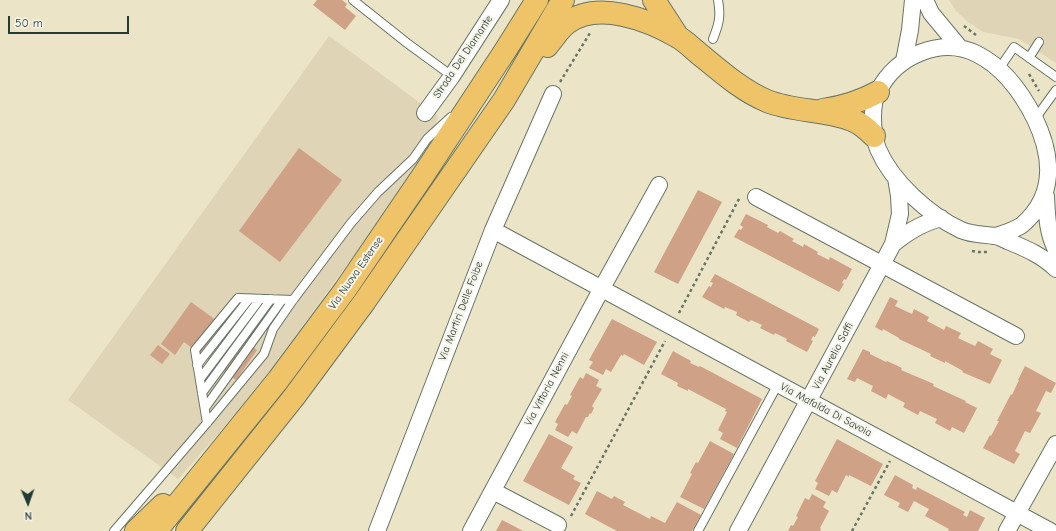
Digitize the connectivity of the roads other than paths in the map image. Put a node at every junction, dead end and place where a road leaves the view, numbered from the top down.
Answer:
1 (353, 0) edge
2 (501, 0) edge
3 (537, 0) edge
4 (563, 0) edge
5 (654, 0) edge
6 (718, 0) edge
7 (913, 0) edge
8 (925, 0) edge
9 (679, 38) junction
10 (713, 39) dead end
11 (1040, 42) dead end
12 (960, 48) junction
13 (505, 52) junction
14 (1029, 58) junction
15 (904, 61) junction
16 (999, 69) junction
17 (452, 76) junction
18 (1056, 77) edge
19 (1056, 90) edge
20 (878, 92) junction
21 (553, 94) road end
22 (504, 100) junction
23 (814, 112) junction
24 (425, 113) dead end
25 (1035, 119) junction
26 (874, 136) junction
27 (896, 178) junction
28 (660, 185) dead end
29 (1046, 194) junction
30 (756, 197) road end
31 (941, 218) junction
32 (493, 230) junction
33 (893, 244) junction
34 (995, 244) junction
35 (1056, 250) edge
36 (882, 265) junction
37 (1056, 269) edge
38 (602, 288) junction
39 (260, 299) junction
40 (271, 299) junction
41 (282, 300) junction
42 (293, 300) junction
43 (1016, 336) dead end
44 (200, 379) junction
45 (778, 384) junction
46 (202, 393) junction
47 (808, 401) junction
48 (205, 408) junction
49 (207, 423) junction
50 (234, 436) junction
51 (1056, 444) edge
52 (253, 450) junction
53 (493, 491) junction
54 (1017, 513) junction
55 (564, 521) road end
56 (114, 531) edge
57 (136, 531) edge
58 (156, 531) edge
59 (187, 531) edge
60 (195, 531) edge
61 (377, 531) edge
62 (471, 531) edge
63 (698, 531) edge
64 (738, 531) edge
65 (1007, 531) edge
66 (1050, 531) edge

1 - 17 lane
2 - 17 street, Strada Del Diamante
3 - 13 highway, Via Nuova Estense
4 - 22 highway, Via Nuova Estense
5 - 9 highway
6 - 10 lane
7 - 15 street
8 - 12 street
9 - 22 highway
9 - 23 highway
11 - 14 lane
12 - 15 street
12 - 16 street
13 - 42 lane
13 - 50 highway, Via Nuova Estense
14 - 16 lane
14 - 18 lane
15 - 20 street
16 - 25 street
17 - 24 street, Strada Del Diamante
19 - 25 lane
20 - 23 highway
20 - 26 street
21 - 32 street, Via Martiri Delle Foibe
22 - 52 highway, Via Nuova Estense
23 - 26 highway
25 - 29 street
26 - 27 street
27 - 31 street
27 - 33 street, Via Aurelio Saffi
28 - 38 street
29 - 34 street
29 - 35 street
30 - 36 street
31 - 33 street, Via Aurelio Saffi
31 - 34 street
32 - 38 street, Via Mafalda Di Savoia
32 - 61 street, Via Martiri Delle Foibe
33 - 36 street, Via Aurelio Saffi
34 - 37 street
36 - 43 street
36 - 47 street, Via Aurelio Saffi
38 - 45 street, Via Mafalda Di Savoia
38 - 53 street, Via Vittoria Nenni
39 - 40 lane
39 - 44 lane
39 - 44 lane
40 - 41 lane
40 - 46 lane
41 - 42 lane
41 - 48 lane
42 - 49 lane
44 - 46 lane
45 - 47 street, Via Mafalda Di Savoia
45 - 63 lane
46 - 48 lane
47 - 54 street, Via Mafalda Di Savoia
47 - 64 street, Via Aurelio Saffi
48 - 49 lane
49 - 56 lane
50 - 57 highway
50 - 58 highway, Via Nuova Estense
51 - 54 street
52 - 59 highway, Via Nuova Estense
52 - 60 highway
53 - 55 street
53 - 62 street, Via Vittoria Nenni
54 - 65 street
54 - 66 street, Via Mafalda Di Savoia

